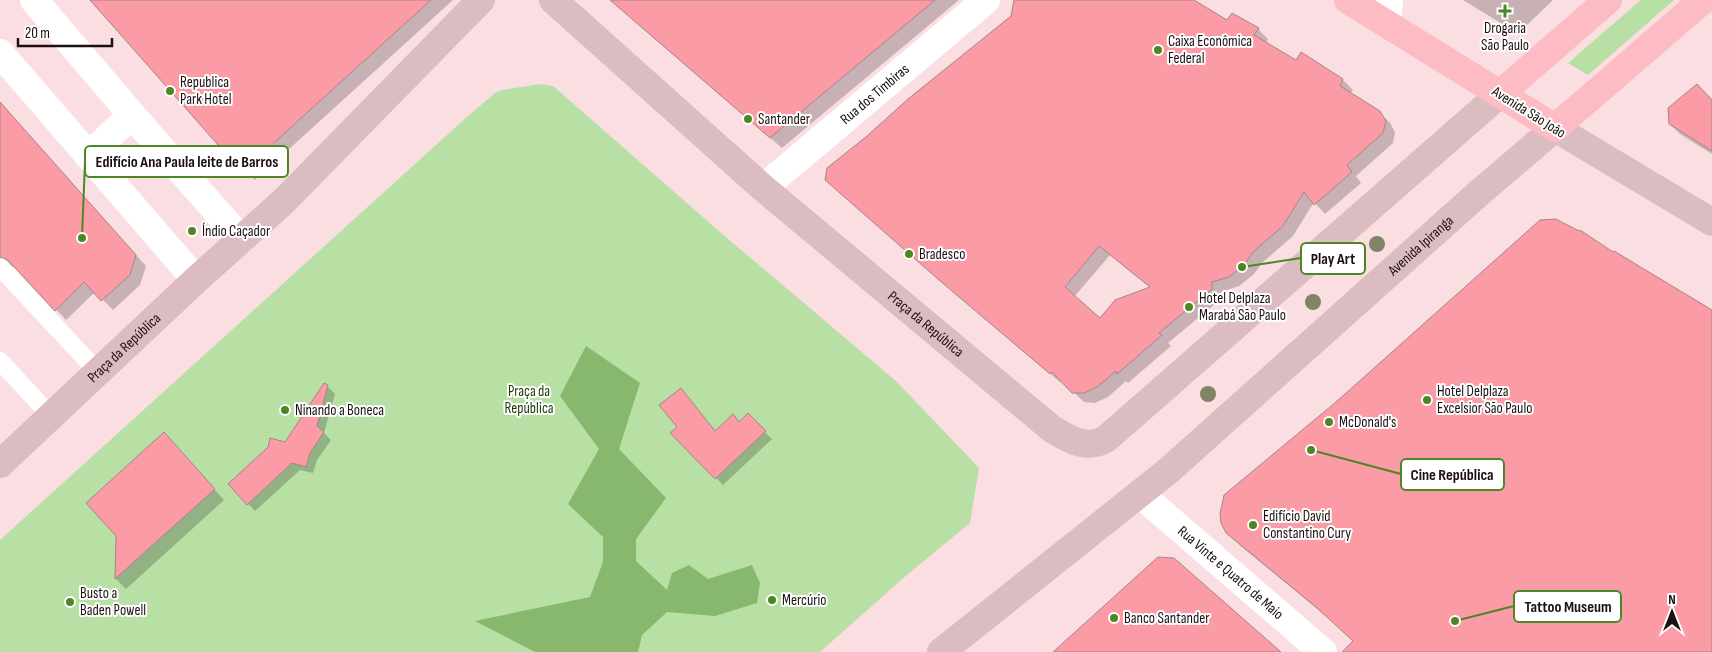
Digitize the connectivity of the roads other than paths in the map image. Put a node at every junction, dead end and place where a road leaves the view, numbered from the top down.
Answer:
1 (34, 0) edge
2 (481, 0) edge
3 (553, 0) edge
4 (986, 0) edge
5 (1348, 0) edge
6 (1608, 0) edge
7 (1703, 0) edge
8 (1388, 12) edge
9 (0, 53) edge
10 (1500, 94) junction
11 (132, 115) junction
12 (1555, 128) junction
13 (88, 156) junction
14 (763, 188) junction
15 (1712, 222) edge
16 (241, 239) junction
17 (0, 267) edge
18 (196, 280) junction
19 (0, 362) edge
20 (98, 372) junction
21 (51, 416) junction
22 (0, 464) edge
23 (1140, 494) junction
24 (941, 652) edge
25 (1322, 652) edge

1 - 11 street
2 - 16 main road, Praça da República
3 - 14 main road, Praça da República
4 - 14 street, Rua dos Timbiras
5 - 8 main road, Avenida São João
6 - 10 main road
7 - 12 main road, Avenida Ipiranga
8 - 10 main road, Avenida São João
9 - 13 street
10 - 12 main road, Avenida São João
10 - 14 main road, Praça da República
11 - 13 street
11 - 16 street
12 - 15 main road, Avenida São João
12 - 23 main road, Avenida Ipiranga
13 - 18 street
16 - 18 main road, Praça da República
17 - 20 lane
18 - 20 main road, Praça da República
19 - 21 lane
20 - 21 main road, Praça da República
21 - 22 main road, Praça da República
23 - 24 main road
23 - 25 street, Rua Vinte e Quatro de Maio

